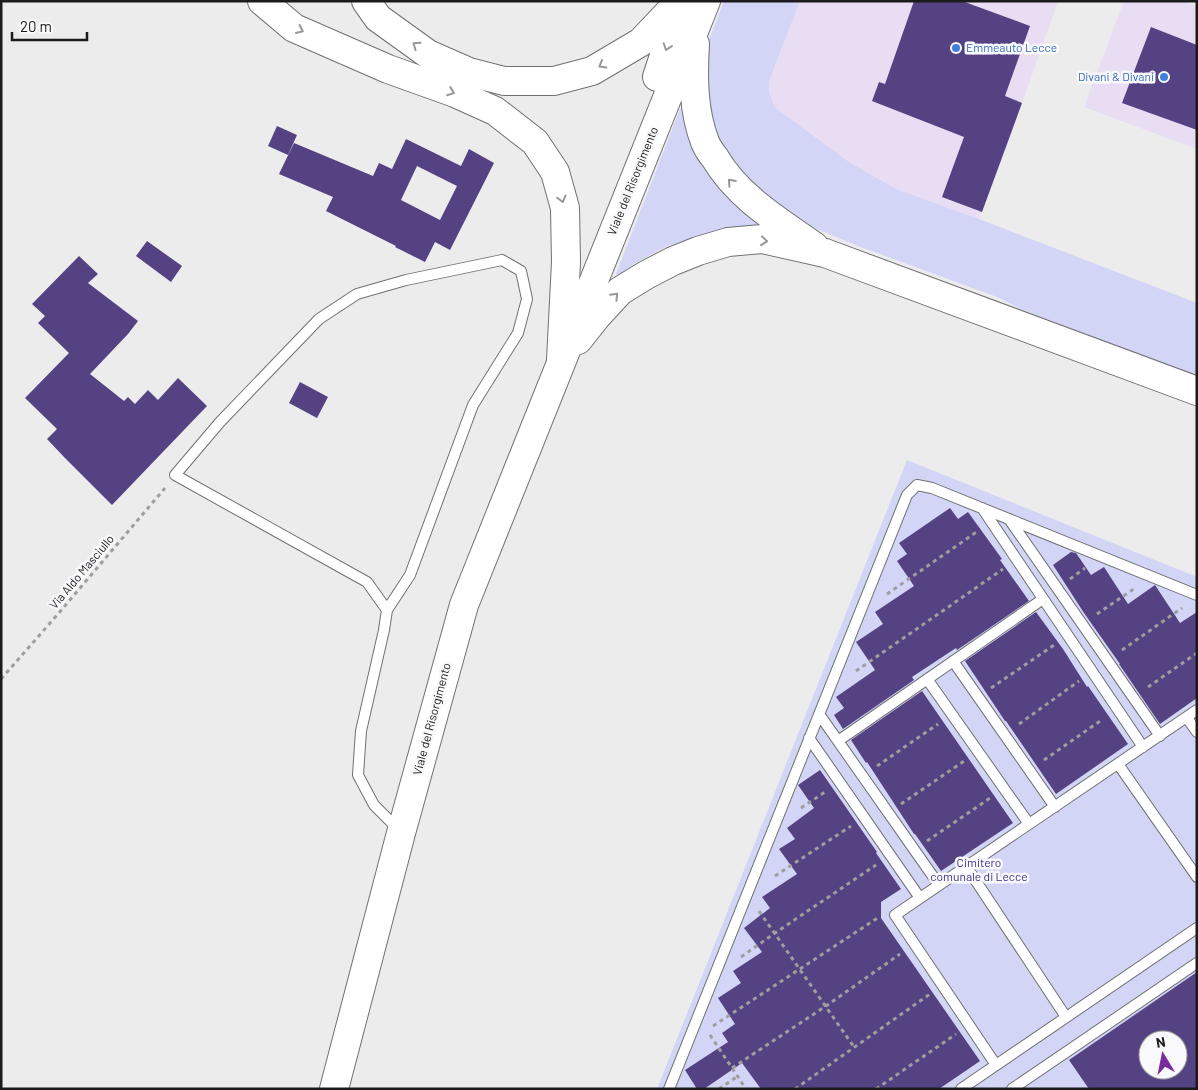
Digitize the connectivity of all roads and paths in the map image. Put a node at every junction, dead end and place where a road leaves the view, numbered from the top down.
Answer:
1 (262, 1) edge
2 (366, 1) edge
3 (693, 2) edge
4 (825, 253) junction
5 (561, 360) junction
6 (1197, 391) edge
7 (175, 475) junction
8 (982, 508) junction
9 (1010, 519) junction
10 (991, 522) junction
11 (1102, 557) junction
12 (1017, 560) junction
13 (1151, 577) junction
14 (1057, 588) junction
15 (1197, 595) edge
16 (1043, 599) junction
17 (1189, 603) dead end
18 (387, 610) junction
19 (859, 614) junction
20 (1082, 624) junction
21 (1068, 636) junction
22 (1197, 653) edge
23 (954, 661) junction
24 (1107, 661) junction
25 (1093, 672) junction
26 (1, 679) edge
27 (927, 679) junction
28 (829, 690) junction
29 (978, 696) junction
30 (1133, 698) junction
31 (1118, 709) junction
32 (1197, 710) edge
33 (819, 714) junction
34 (952, 715) junction
35 (1187, 718) junction
36 (1197, 732) edge
37 (1004, 734) junction
38 (1160, 736) junction
39 (809, 738) junction
40 (838, 741) junction
41 (1144, 747) junction
42 (978, 752) junction
43 (1118, 764) junction
44 (1029, 770) junction
45 (862, 776) junction
46 (840, 782) junction
47 (1003, 788) junction
48 (1055, 807) junction
49 (888, 813) junction
50 (864, 818) junction
51 (1028, 824) junction
52 (774, 827) junction
53 (401, 832) junction
54 (914, 850) junction
55 (890, 856) junction
56 (966, 866) junction
57 (1197, 877) edge
58 (939, 885) junction
59 (747, 894) junction
60 (920, 898) junction
61 (895, 914) junction
62 (1197, 928) edge
63 (775, 933) junction
64 (914, 944) junction
65 (1197, 963) edge
66 (799, 968) junction
67 (714, 977) junction
68 (942, 986) junction
69 (826, 1006) junction
70 (1066, 1017) junction
71 (969, 1025) junction
72 (854, 1047) junction
73 (996, 1065) junction
74 (732, 1068) junction
75 (738, 1076) junction
76 (334, 1089) edge
77 (669, 1089) edge
78 (719, 1089) edge
79 (746, 1089) edge
80 (795, 1089) edge
81 (876, 1089) edge
82 (961, 1089) edge
83 (1012, 1089) edge

1 -> 5 main road
3 -> 2 main road
4 -> 3 main road
3 - 5 main road, Viale del Risorgimento
5 -> 4 main road
4 - 6 main road
5 - 53 main road, Viale del Risorgimento
7 - 18 lane
7 - 18 lane
7 - 26 path, Via Aldo Masciullo
8 - 9 lane
8 - 10 lane
8 - 19 lane
9 - 11 lane
9 - 14 lane
10 - 12 lane
10 - 19 path
11 - 13 lane
11 - 14 path
12 - 16 lane
12 - 28 path
13 - 15 lane
13 - 20 path
14 - 20 lane
16 - 21 lane
16 - 23 lane
17 - 24 path
18 - 53 lane
19 - 28 lane
20 - 24 lane
21 - 25 lane
21 - 29 path
22 - 30 path
23 - 27 lane
23 - 29 lane
24 - 30 lane
25 - 31 lane
25 - 37 path
27 - 34 lane
27 - 40 lane
28 - 33 lane
29 - 37 lane
30 - 38 lane
31 - 41 lane
31 - 44 path
32 - 35 lane
33 - 39 lane
33 - 40 lane
34 - 42 lane
34 - 45 path
35 - 36 lane
35 - 38 lane
37 - 44 lane
38 - 41 lane
39 - 46 lane
39 - 52 lane
40 - 45 lane
41 - 43 lane
42 - 47 lane
42 - 49 path
43 - 48 lane
43 - 57 lane
44 - 48 lane
45 - 49 lane
46 - 50 lane
46 - 52 path
47 - 51 lane
47 - 54 path
48 - 51 lane
49 - 54 lane
50 - 55 lane
50 - 59 path
51 - 56 lane
52 - 59 lane
53 - 76 main road, Viale del Risorgimento
54 - 58 lane
55 - 60 lane
55 - 63 path
56 - 58 lane
56 - 70 lane
58 - 60 lane
59 - 63 path
59 - 67 lane
60 - 61 lane
61 - 64 lane
61 - 66 path
62 - 70 lane
63 - 66 path
63 - 67 path
64 - 68 lane
64 - 69 path
65 - 83 lane
66 - 69 path
66 - 74 path
67 - 77 lane
68 - 71 lane
68 - 72 path
69 - 72 path
69 - 74 path
70 - 73 lane
71 - 73 lane
71 - 81 path
72 - 80 path
73 - 82 lane
74 - 75 path
75 - 78 path
75 - 79 path

